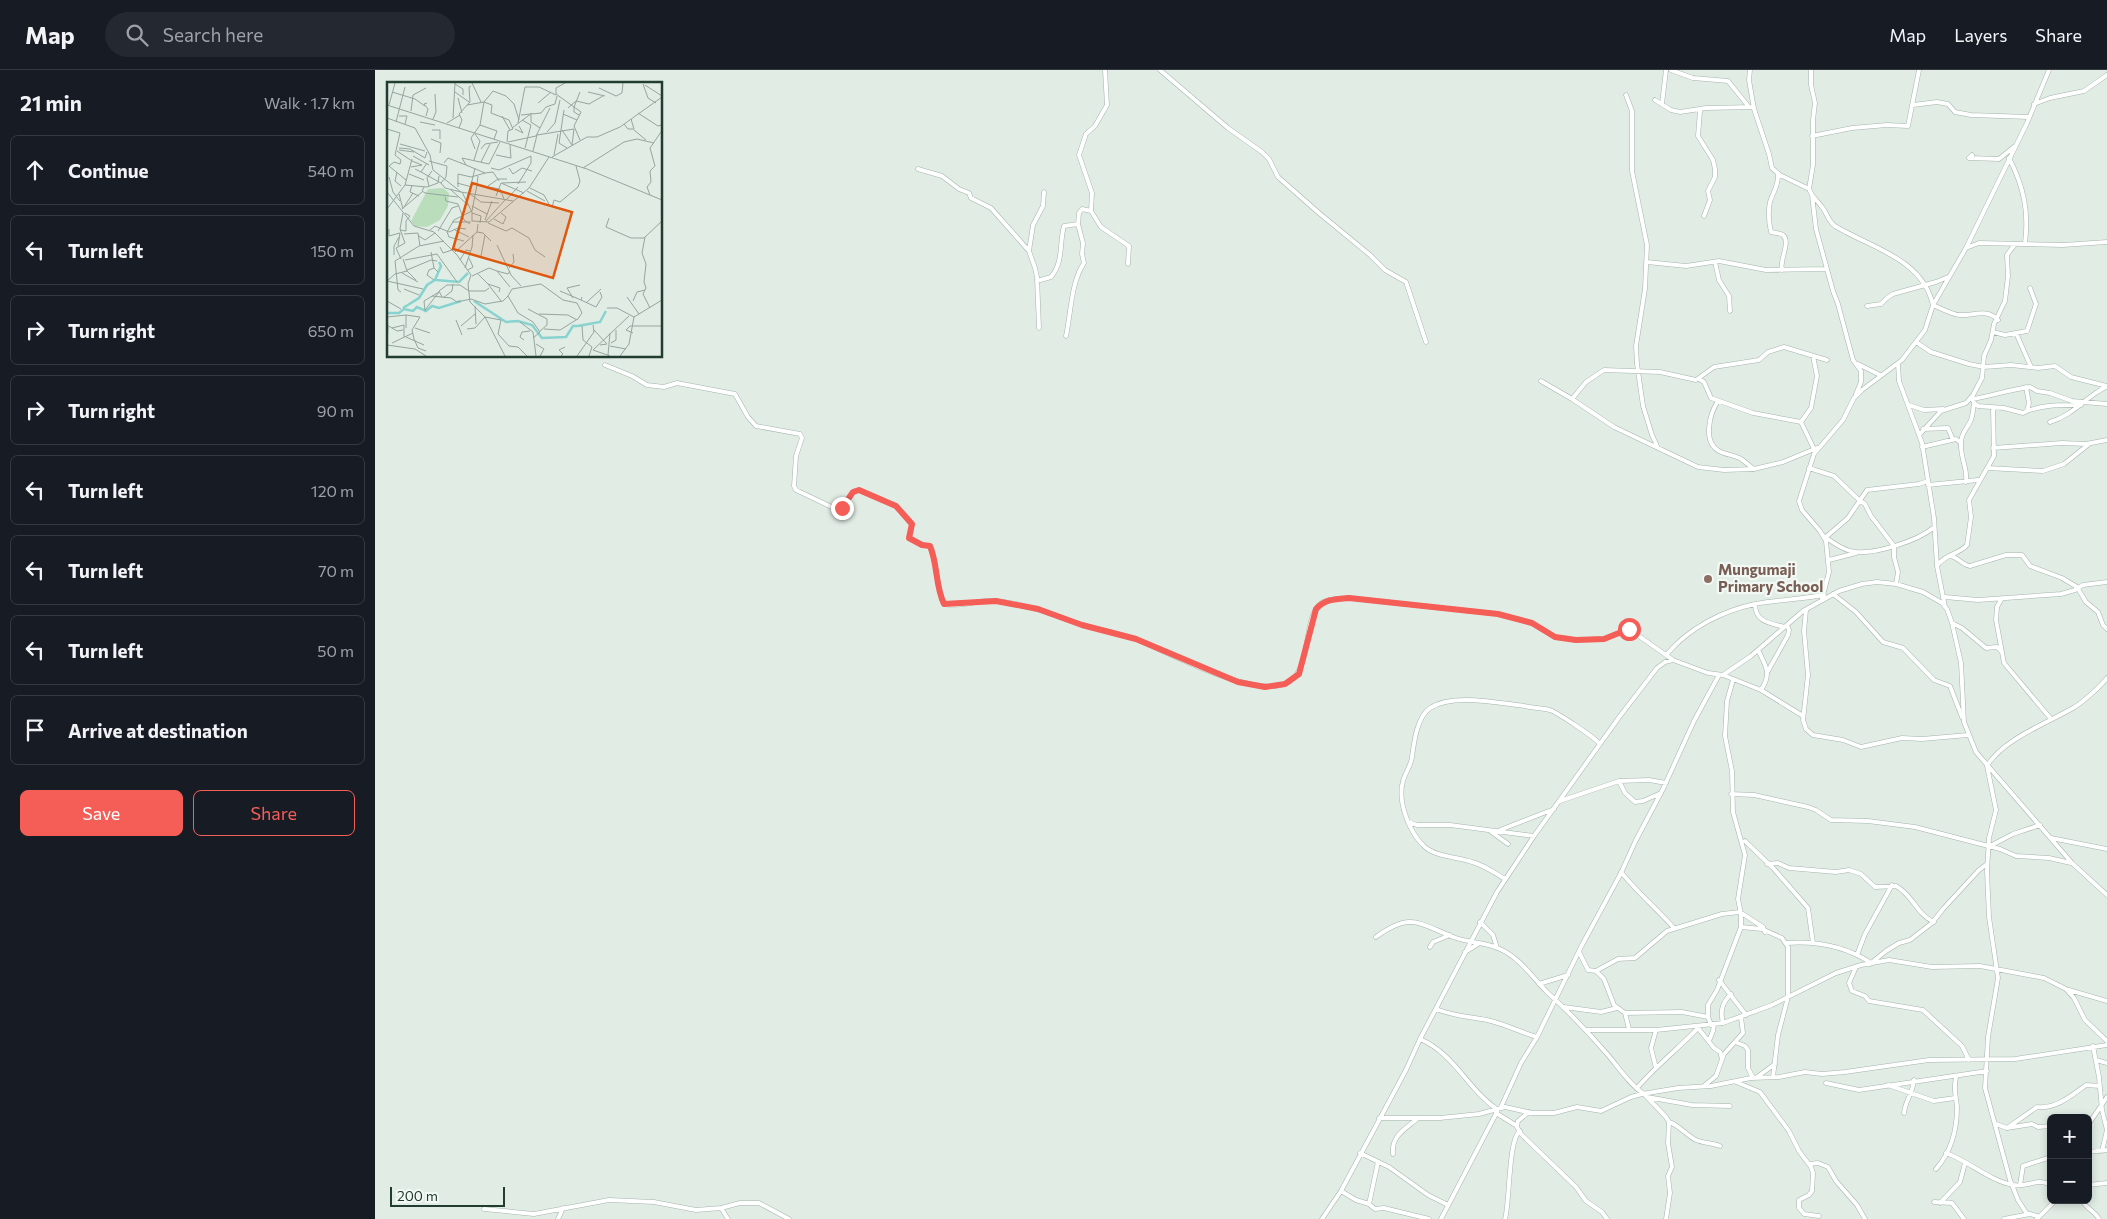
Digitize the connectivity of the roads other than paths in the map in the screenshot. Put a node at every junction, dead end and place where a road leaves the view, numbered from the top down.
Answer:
1 (1105, 70) edge
2 (1666, 70) edge
3 (1671, 70) edge
4 (1750, 70) edge
5 (1811, 70) edge
6 (1919, 70) edge
7 (2049, 70) edge
8 (1160, 71) edge
9 (2107, 75) edge
10 (1626, 95) dead end
11 (1655, 100) dead end
12 (1662, 104) junction
13 (2035, 104) junction
14 (1913, 105) junction
15 (1752, 107) junction
16 (1700, 111) junction
17 (2029, 116) junction
18 (1812, 136) junction
19 (2016, 144) junction
20 (1972, 155) dead end
21 (2009, 158) junction
22 (918, 169) dead end
23 (1778, 174) junction
24 (1809, 189) junction
25 (1044, 192) dead end
26 (1812, 195) junction
27 (1091, 211) junction
28 (1704, 216) dead end
29 (1078, 224) junction
30 (1972, 234) junction
31 (2107, 242) edge
32 (1979, 243) junction
33 (2015, 244) junction
34 (2025, 244) junction
35 (1965, 248) junction
36 (1029, 251) junction
37 (1647, 262) junction
38 (1715, 262) junction
39 (1128, 264) dead end
40 (1827, 269) junction
41 (1782, 270) junction
42 (1949, 276) junction
43 (1037, 281) junction
44 (1924, 283) junction
45 (2030, 288) dead end
46 (1933, 305) junction
47 (1867, 306) dead end
48 (1731, 311) dead end
49 (1997, 320) junction
50 (1039, 328) dead end
51 (1993, 332) junction
52 (2016, 333) junction
53 (1066, 336) dead end
54 (1426, 342) dead end
55 (1916, 342) junction
56 (1813, 356) junction
57 (1827, 360) dead end
58 (1855, 363) junction
59 (1898, 363) junction
60 (605, 365) dead end
61 (1984, 367) junction
62 (2031, 367) junction
63 (1637, 370) junction
64 (1880, 375) junction
65 (1699, 379) junction
66 (1541, 381) dead end
67 (2027, 387) junction
68 (1854, 398) junction
69 (1572, 399) junction
70 (1973, 399) junction
71 (1718, 401) junction
72 (2082, 404) junction
73 (2107, 404) edge
74 (1909, 405) junction
75 (1993, 408) junction
76 (1945, 409) junction
77 (2027, 411) junction
78 (1801, 422) junction
79 (2050, 422) dead end
80 (1923, 429) junction
81 (1920, 436) junction
82 (1953, 440) junction
83 (2107, 440) edge
84 (1961, 443) junction
85 (2089, 444) junction
86 (1922, 447) junction
87 (1658, 448) junction
88 (1816, 448) junction
89 (1993, 448) junction
90 (1809, 468) junction
91 (1987, 468) junction
92 (1754, 469) junction
93 (1979, 480) junction
94 (1967, 482) junction
95 (1928, 483) junction
96 (1859, 500) junction
97 (1933, 528) junction
98 (1824, 536) junction
99 (1894, 546) junction
100 (1858, 552) junction
101 (1950, 556) junction
102 (1829, 560) junction
103 (1937, 566) junction
104 (2107, 582) edge
105 (1896, 584) junction
106 (2078, 588) junction
107 (1833, 594) junction
108 (1823, 597) junction
109 (1945, 597) junction
110 (2002, 598) junction
111 (1755, 604) junction
112 (1945, 607) junction
113 (1806, 610) junction
114 (1952, 623) junction
115 (1785, 626) junction
116 (2107, 629) edge
117 (1758, 650) junction
118 (2003, 652) junction
119 (1667, 654) junction
120 (1673, 660) junction
121 (1767, 671) junction
122 (1721, 675) junction
123 (2107, 678) edge
124 (1733, 680) junction
125 (1761, 690) junction
126 (1803, 716) junction
127 (2051, 719) junction
128 (1964, 722) junction
129 (1968, 735) junction
130 (1600, 744) junction
131 (1987, 766) junction
132 (1619, 781) junction
133 (1666, 783) junction
134 (1661, 793) junction
135 (1731, 794) junction
136 (1559, 802) junction
137 (1554, 808) junction
138 (1408, 822) junction
139 (2040, 825) junction
140 (1489, 830) junction
141 (1498, 831) junction
142 (1534, 836) junction
143 (2051, 838) junction
144 (1745, 840) dead end
145 (1508, 844) dead end
146 (1990, 846) junction
147 (2107, 849) edge
148 (2072, 863) junction
149 (1767, 864) junction
150 (1987, 864) junction
151 (1621, 872) junction
152 (1505, 879) junction
153 (1892, 885) junction
154 (2107, 895) edge
155 (1741, 914) junction
156 (1480, 922) junction
157 (1933, 922) junction
158 (1741, 927) junction
159 (1675, 929) junction
160 (1765, 932) junction
161 (1450, 935) junction
162 (1376, 937) dead end
163 (1469, 942) junction
164 (1787, 943) junction
165 (1813, 943) junction
166 (1480, 944) junction
167 (1430, 947) dead end
168 (1497, 948) junction
169 (1579, 951) junction
170 (1465, 952) junction
171 (1857, 954) junction
172 (1870, 964) junction
173 (1856, 967) junction
174 (1997, 969) junction
175 (1596, 971) junction
176 (1568, 974) junction
177 (1719, 980) junction
178 (1539, 984) junction
179 (2066, 989) junction
180 (1731, 994) junction
181 (1788, 997) junction
182 (1555, 999) junction
183 (2107, 1001) edge
184 (1564, 1007) junction
185 (1617, 1008) junction
186 (1437, 1009) junction
187 (1625, 1013) junction
188 (1743, 1016) junction
189 (1709, 1017) junction
190 (1723, 1023) junction
191 (1713, 1024) junction
192 (1699, 1027) junction
193 (1629, 1029) junction
194 (1587, 1030) junction
195 (1656, 1030) junction
196 (1537, 1037) junction
197 (1420, 1039) junction
198 (1709, 1041) junction
199 (1735, 1042) junction
200 (2107, 1043) edge
201 (2093, 1046) junction
202 (1722, 1060) junction
203 (1969, 1060) junction
204 (1987, 1060) junction
205 (2096, 1060) junction
206 (2107, 1063) edge
207 (1775, 1064) junction
208 (1656, 1068) junction
209 (1987, 1071) junction
210 (1956, 1076) junction
211 (1773, 1077) junction
212 (1755, 1078) junction
213 (1914, 1080) junction
214 (1736, 1082) junction
215 (1826, 1083) dead end
216 (1888, 1084) junction
217 (1705, 1085) dead end
218 (2100, 1086) junction
219 (1637, 1088) junction
220 (1911, 1093) junction
221 (1645, 1095) junction
222 (2107, 1097) edge
223 (1955, 1098) junction
224 (2101, 1105) junction
225 (1730, 1106) dead end
226 (1498, 1110) junction
227 (1529, 1112) junction
228 (1904, 1113) dead end
229 (1379, 1118) junction
230 (1418, 1118) junction
231 (2092, 1119) edge
232 (1669, 1122) junction
233 (1996, 1124) junction
234 (2047, 1126) edge
235 (2007, 1128) junction
236 (1519, 1129) junction
237 (1720, 1146) dead end
238 (2105, 1151) edge
239 (2092, 1152) edge
240 (1360, 1153) junction
241 (1945, 1153) junction
242 (1393, 1154) dead end
243 (2047, 1158) edge
244 (1378, 1162) junction
245 (1965, 1163) junction
246 (1809, 1164) junction
247 (1936, 1169) dead end
248 (2107, 1183) edge
249 (2047, 1184) edge
250 (2012, 1185) junction
251 (2020, 1185) junction
252 (2092, 1185) edge
253 (1341, 1191) junction
254 (1934, 1202) dead end
255 (1940, 1203) junction
256 (1369, 1204) junction
257 (1448, 1204) junction
258 (2052, 1204) edge
259 (2085, 1204) edge
260 (563, 1208) junction
261 (721, 1208) junction
262 (484, 1209) dead end
263 (2027, 1214) junction
264 (1819, 1216) dead end
265 (558, 1219) edge
266 (728, 1219) edge
267 (789, 1219) edge
268 (1322, 1219) edge
269 (1429, 1219) edge
270 (1441, 1219) edge
271 (1505, 1219) edge
272 (1607, 1219) edge
273 (1666, 1219) edge
274 (1865, 1219) edge
275 (1965, 1219) edge
276 (2004, 1219) edge
277 (2037, 1219) edge
278 (2099, 1219) edge

1 - 27 street
2 - 12 street
3 - 15 street
4 - 15 street
5 - 18 street
6 - 14 street
7 - 13 street
8 - 54 street
9 - 13 street
10 - 37 street
11 - 12 street
12 - 16 street
13 - 17 street
14 - 17 street
14 - 18 street
15 - 16 street
15 - 23 street
16 - 28 street
17 - 19 street
18 - 24 street
19 - 20 street
19 - 21 street
21 - 30 street
21 - 34 street
22 - 36 street
23 - 24 street
23 - 41 street
24 - 26 street
25 - 36 street
26 - 40 street
26 - 44 street
27 - 29 street
27 - 39 street
29 - 43 street
29 - 53 street
30 - 32 street
30 - 35 street
31 - 34 street
32 - 33 street
32 - 35 street
33 - 34 street
33 - 49 street
35 - 42 street
36 - 43 street
37 - 38 street
37 - 63 street
38 - 41 street
38 - 48 street
40 - 41 street
40 - 58 street
42 - 44 street
42 - 46 street
43 - 50 street
44 - 46 street
44 - 47 street
45 - 52 street
46 - 49 street
46 - 55 street
49 - 51 street
51 - 52 street
51 - 61 street
52 - 62 street
55 - 59 street
55 - 61 street
56 - 57 street
56 - 65 street
56 - 78 street
58 - 64 street
58 - 68 street
59 - 64 street
59 - 74 street
60 - 119 street
61 - 62 street
61 - 70 street
62 - 72 street
63 - 65 street
63 - 69 street
63 - 87 street
64 - 68 street
65 - 71 street
66 - 69 street
67 - 70 street
67 - 72 street
67 - 77 street
68 - 88 street
69 - 87 street
70 - 75 street
70 - 76 street
70 - 84 street
71 - 78 street
71 - 92 street
72 - 73 street
72 - 77 street
72 - 79 street
74 - 76 street
74 - 81 street
75 - 77 street
75 - 89 street
76 - 80 street
78 - 88 street
80 - 81 street
80 - 82 street
81 - 86 street
82 - 84 street
82 - 86 street
83 - 85 street
84 - 94 street
85 - 89 street
85 - 91 street
86 - 95 street
87 - 92 street
88 - 90 street
88 - 92 street
89 - 91 street
90 - 96 street
90 - 98 street
91 - 93 street
93 - 94 street
93 - 101 street
94 - 95 street
95 - 96 street
95 - 97 street
96 - 98 street
96 - 99 street
97 - 99 street
97 - 103 street
98 - 100 street
98 - 102 street
99 - 100 street
99 - 105 street
100 - 102 street
101 - 103 street
101 - 106 street
102 - 108 street
103 - 109 street
104 - 106 street
105 - 107 street
105 - 112 street
106 - 110 street
106 - 116 street
107 - 108 street
107 - 128 street
108 - 111 street
108 - 113 street
109 - 110 street
109 - 112 street
110 - 118 street
111 - 115 street
111 - 119 street
112 - 114 street
113 - 115 street
113 - 126 street
114 - 118 street
114 - 128 street
115 - 117 street
115 - 121 street
117 - 121 street
117 - 122 street
118 - 127 street
119 - 120 street
120 - 122 street
120 - 130 street
121 - 125 street
122 - 124 street
122 - 133 street
123 - 127 street
124 - 125 street
124 - 135 street
125 - 126 street
126 - 129 street
127 - 131 street
128 - 129 street
129 - 131 street
130 - 136 street
130 - 138 street
131 - 139 street
131 - 146 street
132 - 133 street
132 - 134 street
132 - 136 street
133 - 134 street
134 - 151 street
135 - 146 street
135 - 155 street
136 - 137 street
137 - 141 street
137 - 142 street
138 - 140 street
138 - 152 street
139 - 143 street
139 - 146 street
140 - 141 street
140 - 145 street
141 - 142 street
142 - 152 street
143 - 147 street
143 - 148 street
144 - 149 street
146 - 148 street
146 - 150 street
148 - 154 street
149 - 153 street
149 - 165 street
150 - 157 street
150 - 174 street
151 - 159 street
151 - 169 street
152 - 156 street
153 - 157 street
153 - 171 street
155 - 158 street
155 - 159 street
155 - 160 street
156 - 163 street
156 - 168 street
157 - 172 street
158 - 160 street
158 - 177 street
159 - 175 street
160 - 164 street
161 - 162 street
161 - 163 street
161 - 167 street
163 - 166 street
163 - 170 street
164 - 165 street
164 - 181 street
165 - 171 street
166 - 168 street
166 - 170 street
168 - 178 street
169 - 175 street
169 - 176 street
170 - 186 street
171 - 172 street
172 - 173 street
172 - 174 street
173 - 181 street
173 - 203 street
174 - 179 street
174 - 204 street
175 - 185 street
176 - 178 street
176 - 182 street
177 - 180 street
177 - 189 street
178 - 182 street
179 - 183 street
179 - 200 street
180 - 188 street
180 - 190 street
181 - 188 street
181 - 207 street
182 - 184 street
182 - 196 street
184 - 185 street
184 - 194 street
185 - 187 street
186 - 196 street
186 - 197 street
187 - 189 street
187 - 193 street
188 - 190 street
188 - 199 street
189 - 191 street
190 - 191 street
191 - 192 street
191 - 198 street
192 - 195 street
192 - 198 street
192 - 208 street
193 - 194 street
193 - 195 street
194 - 219 street
195 - 208 street
196 - 226 street
197 - 226 street
197 - 229 street
198 - 202 street
199 - 202 street
199 - 212 street
200 - 201 street
201 - 204 street
201 - 205 street
202 - 217 street
203 - 204 street
203 - 211 street
204 - 209 street
205 - 206 street
205 - 218 street
207 - 211 street
207 - 212 street
208 - 219 street
209 - 210 street
209 - 233 street
210 - 213 street
210 - 223 street
211 - 212 street
212 - 214 street
213 - 216 street
213 - 220 street
214 - 221 street
214 - 246 street
215 - 216 street
216 - 220 street
218 - 224 street
218 - 235 street
219 - 221 street
220 - 223 street
220 - 228 street
221 - 225 street
221 - 227 street
221 - 232 street
222 - 224 street
223 - 241 street
224 - 231 street
224 - 238 street
226 - 227 street
226 - 230 street
226 - 236 street
226 - 257 street
227 - 236 street
229 - 230 street
229 - 240 street
230 - 242 street
232 - 237 street
232 - 273 street
233 - 235 street
233 - 250 street
234 - 235 street
236 - 271 street
236 - 272 street
238 - 239 street
240 - 244 street
240 - 253 street
241 - 245 street
241 - 247 street
243 - 251 street
244 - 256 street
244 - 257 street
245 - 250 street
245 - 255 street
246 - 264 street
246 - 274 street
248 - 252 street
249 - 251 street
250 - 251 street
250 - 263 street
253 - 256 street
253 - 268 street
254 - 255 street
255 - 275 street
256 - 269 street
257 - 270 street
258 - 277 street
259 - 278 street
260 - 261 street
260 - 262 street
260 - 265 street
261 - 266 street
261 - 267 street
263 - 276 street
263 - 277 street

